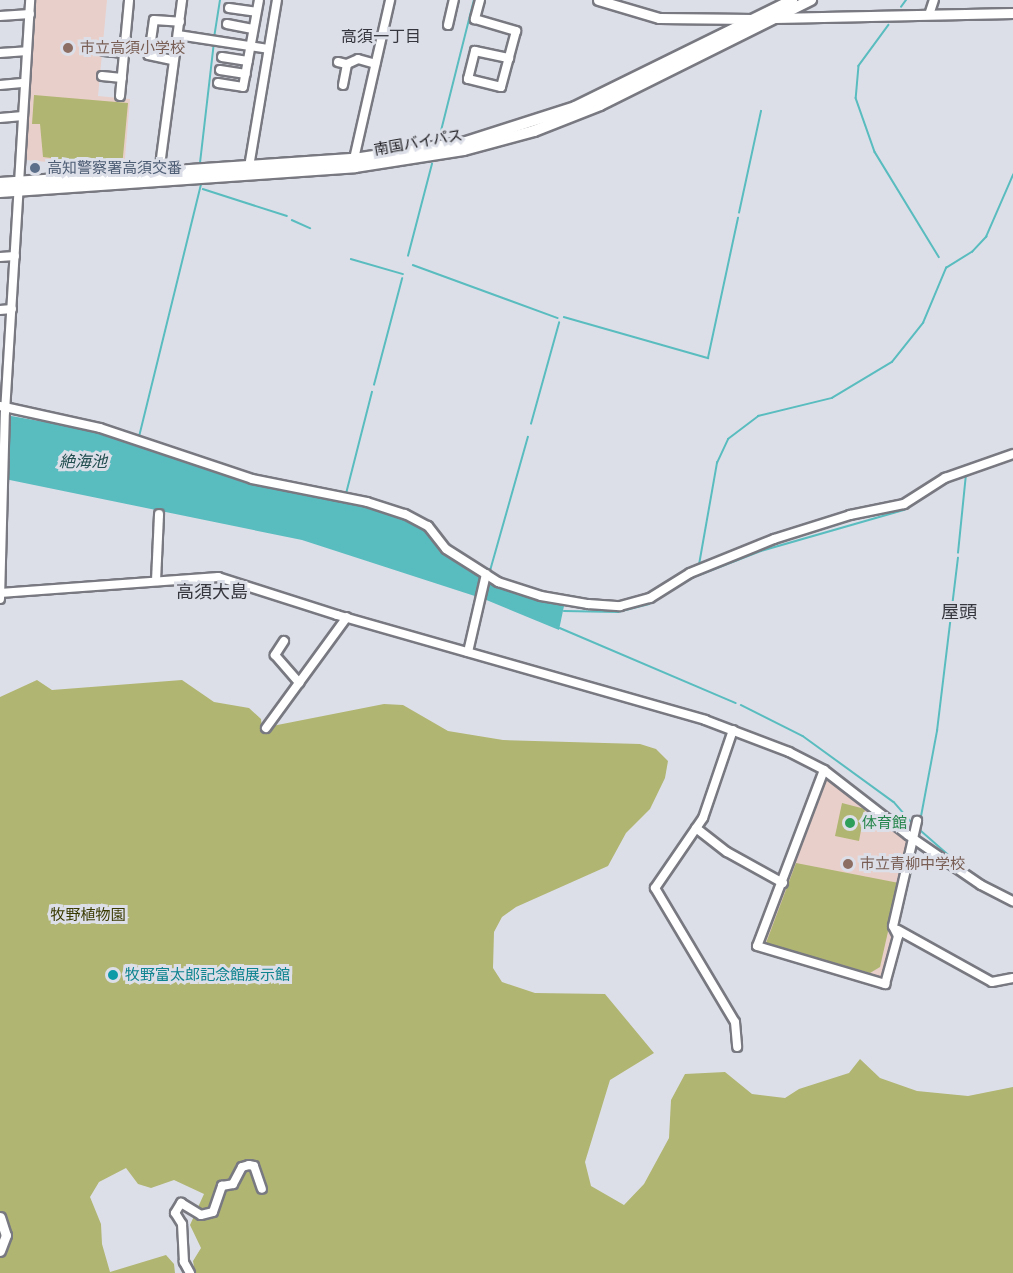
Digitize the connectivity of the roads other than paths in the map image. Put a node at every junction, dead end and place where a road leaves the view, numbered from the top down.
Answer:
1 (30, 0) edge
2 (129, 0) edge
3 (182, 0) edge
4 (259, 0) edge
5 (277, 0) edge
6 (390, 0) edge
7 (454, 0) edge
8 (480, 0) edge
9 (598, 0) edge
10 (792, 0) edge
11 (811, 0) edge
12 (934, 0) edge
13 (229, 8) dead end
14 (256, 12) junction
15 (1013, 13) edge
16 (30, 14) junction
17 (929, 15) junction
18 (0, 16) edge
19 (777, 18) junction
20 (756, 19) junction
21 (180, 22) junction
22 (227, 24) dead end
23 (448, 24) dead end
24 (253, 28) junction
25 (177, 35) junction
26 (250, 46) junction
27 (268, 49) junction
28 (27, 51) junction
29 (104, 51) dead end
30 (0, 53) edge
31 (124, 53) junction
32 (222, 57) dead end
33 (509, 58) junction
34 (172, 60) junction
35 (248, 61) junction
36 (338, 62) dead end
37 (347, 64) junction
38 (375, 64) junction
39 (220, 70) dead end
40 (246, 74) junction
41 (102, 76) dead end
42 (122, 78) junction
43 (25, 83) junction
44 (218, 83) dead end
45 (0, 84) edge
46 (343, 85) dead end
47 (120, 96) dead end
48 (23, 116) junction
49 (0, 118) edge
50 (354, 159) junction
51 (249, 167) junction
52 (159, 173) junction
53 (0, 183) edge
54 (19, 187) junction
55 (0, 192) edge
56 (15, 256) junction
57 (0, 257) edge
58 (12, 309) junction
59 (0, 310) edge
60 (4, 359) edge
61 (4, 408) edge
62 (1013, 454) edge
63 (159, 514) dead end
64 (485, 576) junction
65 (156, 581) junction
66 (0, 592) edge
67 (0, 599) edge
68 (347, 617) junction
69 (284, 641) dead end
70 (468, 652) junction
71 (299, 683) junction
72 (266, 728) dead end
73 (733, 730) junction
74 (824, 770) junction
75 (696, 828) junction
76 (916, 829) junction
77 (783, 883) junction
78 (1013, 901) edge
79 (898, 930) junction
80 (1013, 978) edge
81 (737, 1047) dead end
82 (262, 1189) dead end
83 (0, 1217) edge
84 (0, 1251) edge
85 (190, 1273) edge

1 - 16 street
2 - 31 street
3 - 21 street
4 - 14 street
5 - 27 street
6 - 38 street
7 - 23 street
8 - 33 street
9 - 20 main road
10 - 20 highway, 南国バイパス
11 - 19 highway, 南国バイパス
12 - 17 street
13 - 14 street
14 - 24 street
15 - 17 main road
16 - 18 street
16 - 28 street
17 - 19 main road
19 - 20 main road
19 - 54 highway, 南国バイパス
20 - 50 highway, 南国バイパス
21 - 25 street
21 - 34 street
22 - 24 street
24 - 26 street
25 - 26 street
25 - 34 street
26 - 27 street
26 - 35 street
27 - 51 street
28 - 30 street
28 - 43 street
29 - 31 street
31 - 42 street
32 - 35 street
33 - 33 street
34 - 52 street
35 - 40 street
36 - 37 street
37 - 38 street
37 - 46 street
38 - 50 street
39 - 40 street
40 - 44 street
41 - 42 street
42 - 47 street
43 - 45 street
43 - 48 street
48 - 49 street
48 - 54 street
50 - 51 highway, 南国バイパス
51 - 52 highway, 南国バイパス
52 - 54 highway, 南国バイパス
53 - 54 highway, 南国バイパス
54 - 55 highway, 南国バイパス
54 - 56 street
56 - 57 street
56 - 58 street
58 - 59 street
58 - 60 street
60 - 61 street
61 - 64 street
61 - 66 street
62 - 64 street
63 - 65 street
64 - 70 street
65 - 66 street
65 - 68 street
66 - 67 street
68 - 70 street
68 - 71 street
69 - 71 street
70 - 73 street
71 - 72 street
73 - 74 street
73 - 75 street
74 - 76 street
74 - 77 street
75 - 77 street
75 - 81 street
76 - 78 street
76 - 79 street
77 - 79 street
79 - 80 street
82 - 85 street
83 - 84 main road

